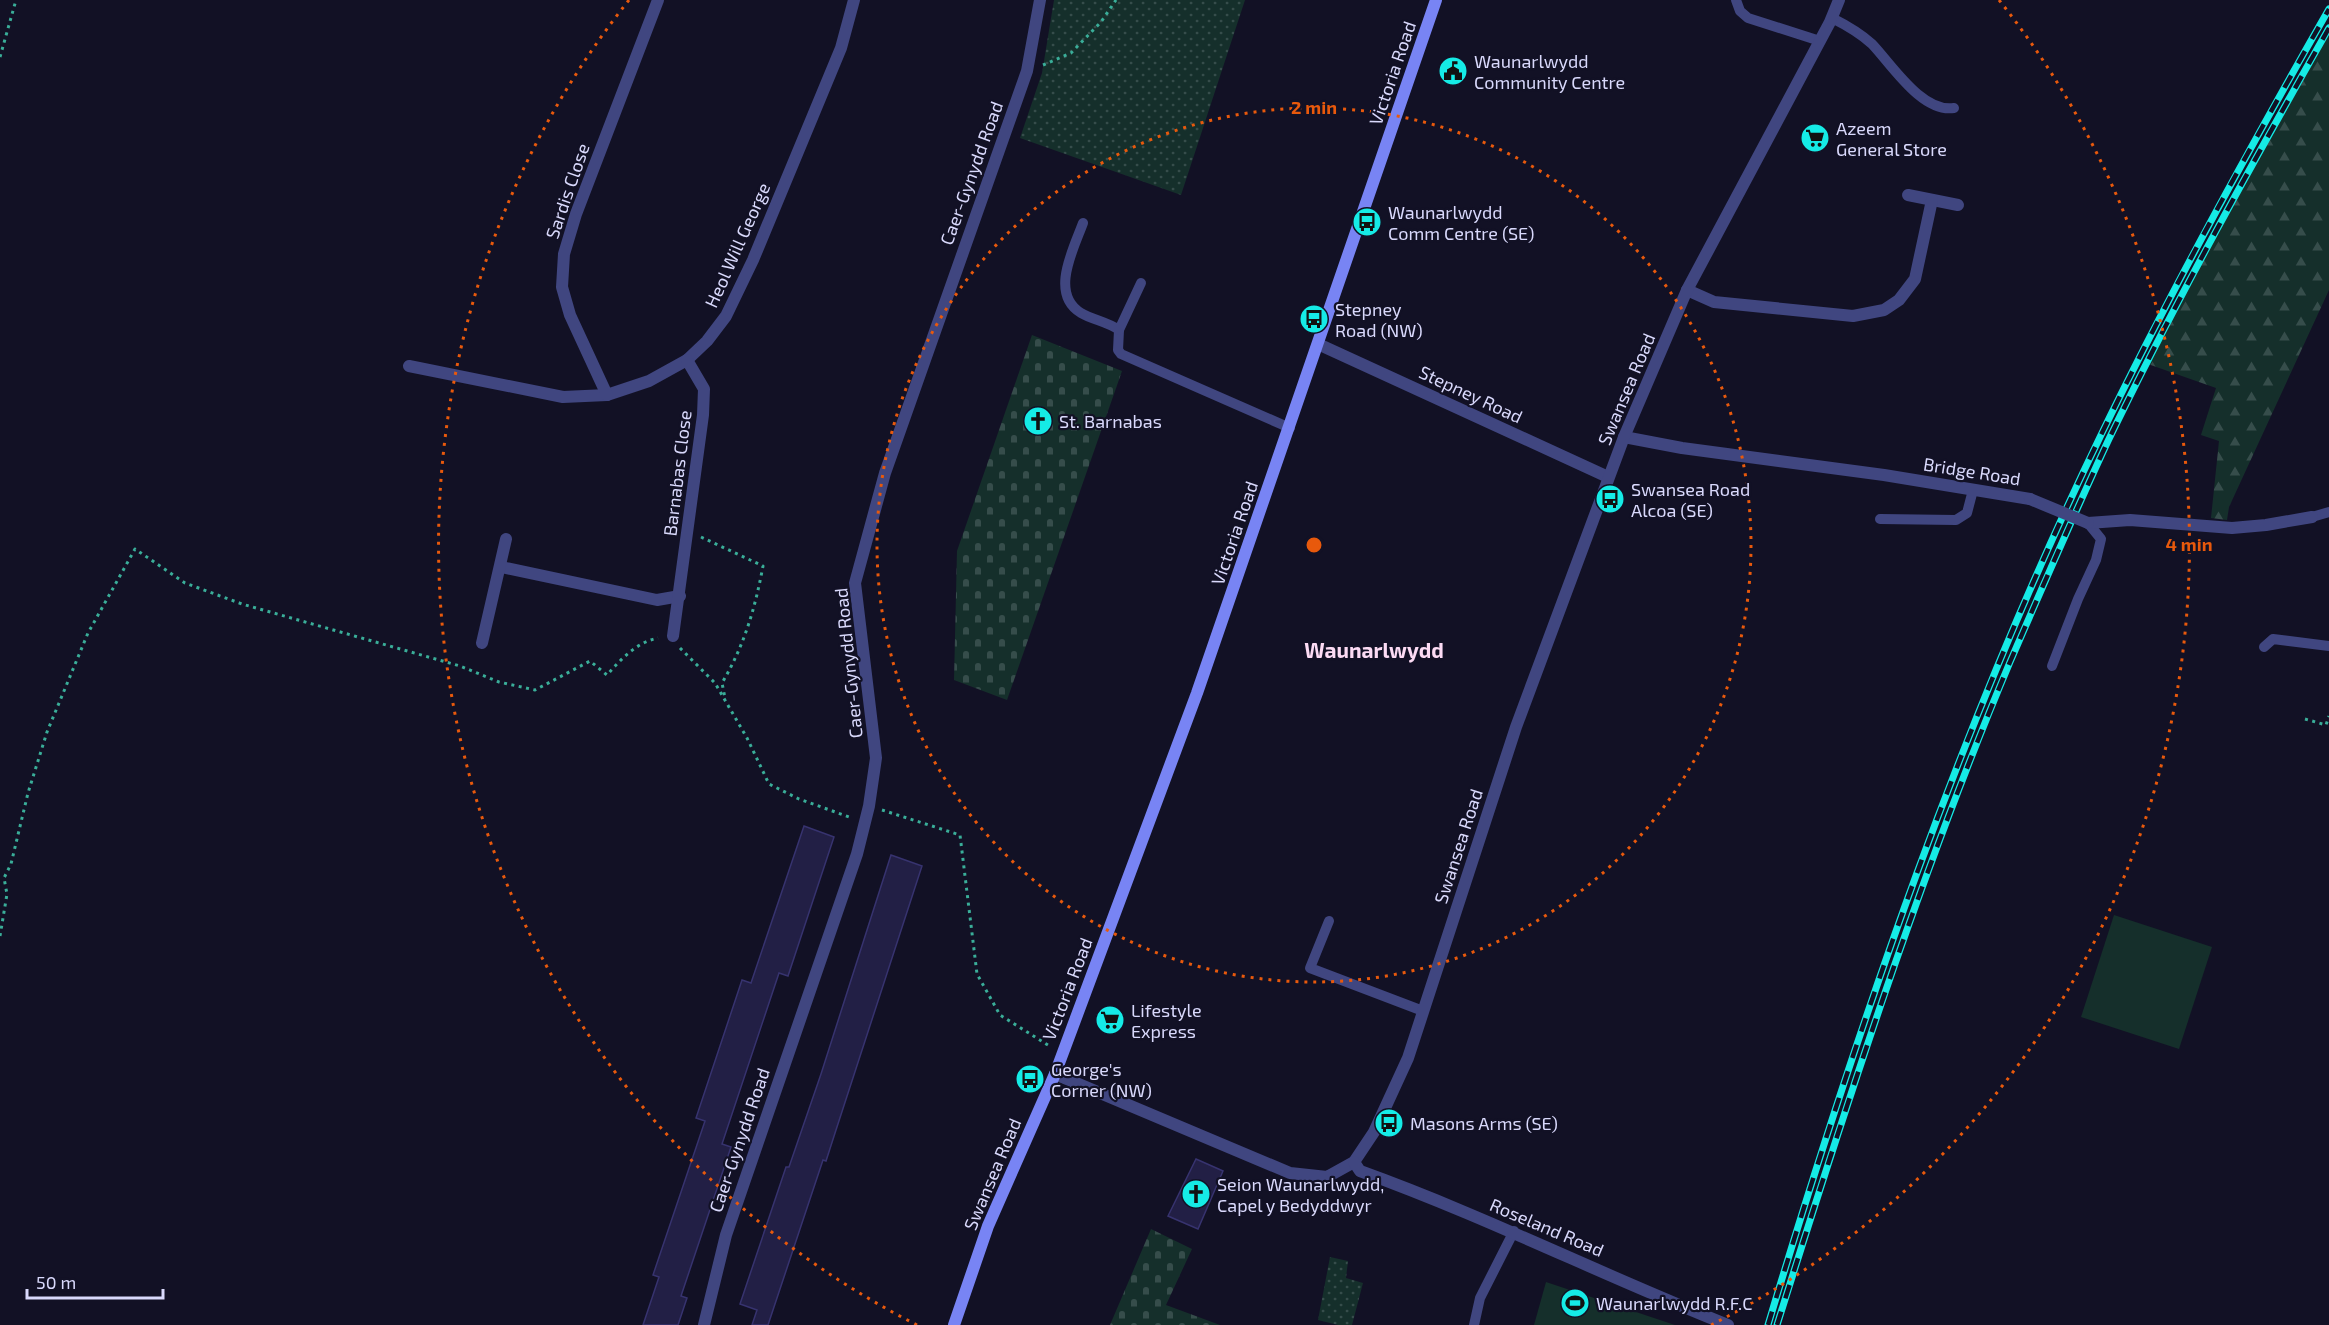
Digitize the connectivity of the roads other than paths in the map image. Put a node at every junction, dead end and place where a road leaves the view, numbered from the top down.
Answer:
1 (658, 0) edge
2 (854, 0) edge
3 (1040, 0) edge
4 (1436, 0) edge
5 (1736, 0) edge
6 (1839, 0) edge
7 (1832, 18) junction
8 (1820, 41) junction
9 (1954, 108) dead end
10 (1908, 195) dead end
11 (1932, 200) junction
12 (1958, 205) dead end
13 (1083, 223) dead end
14 (1141, 283) dead end
15 (1687, 290) junction
16 (1119, 330) junction
17 (1318, 344) junction
18 (687, 360) junction
19 (409, 366) dead end
20 (607, 395) junction
21 (1290, 428) junction
22 (1624, 436) junction
23 (1608, 477) junction
24 (1973, 490) junction
25 (2329, 512) edge
26 (2313, 517) joint
27 (1880, 519) dead end
28 (2088, 523) junction
29 (506, 539) dead end
30 (501, 567) junction
31 (680, 596) junction
32 (672, 641) road end
33 (482, 643) dead end
34 (2329, 646) edge
35 (2264, 647) dead end
36 (2052, 666) dead end
37 (1329, 921) dead end
38 (1423, 1011) junction
39 (1055, 1074) junction
40 (1354, 1162) junction
41 (1514, 1231) junction
42 (704, 1325) edge
43 (954, 1325) edge
44 (1474, 1325) edge
45 (1728, 1325) edge

1 - 20 street, Sardis Close
2 - 18 street, Heol Will George
3 - 42 street, Caer-Gynydd Road
4 - 17 main road, Victoria Road
5 - 8 lane
6 - 7 street, Swansea Road
7 - 8 street, Swansea Road
7 - 9 lane
8 - 15 street, Swansea Road
10 - 11 street
11 - 12 street
11 - 15 street
13 - 16 lane
14 - 16 lane
15 - 22 street, Swansea Road
16 - 21 lane
17 - 21 main road, Victoria Road
17 - 23 street, Stepney Road
18 - 20 street, Heol Will George
18 - 31 street, Barnabas Close
19 - 20 street, Heol Will George
21 - 39 main road, Victoria Road
22 - 23 street, Swansea Road
22 - 24 street, Bridge Road
23 - 38 street, Swansea Road
24 - 27 lane
24 - 28 street, Bridge Road, bridge
25 - 26 lane
26 - 28 street, Bridge Road
28 - 36 lane
29 - 30 street
30 - 31 street
30 - 33 street
31 - 32 street, Barnabas Close
34 - 35 lane
37 - 38 lane
38 - 40 street, Swansea Road
39 - 40 street, Swansea Road
39 - 43 main road, Swansea Road
40 - 41 street, Roseland Road
41 - 44 lane
41 - 45 street, Roseland Road

